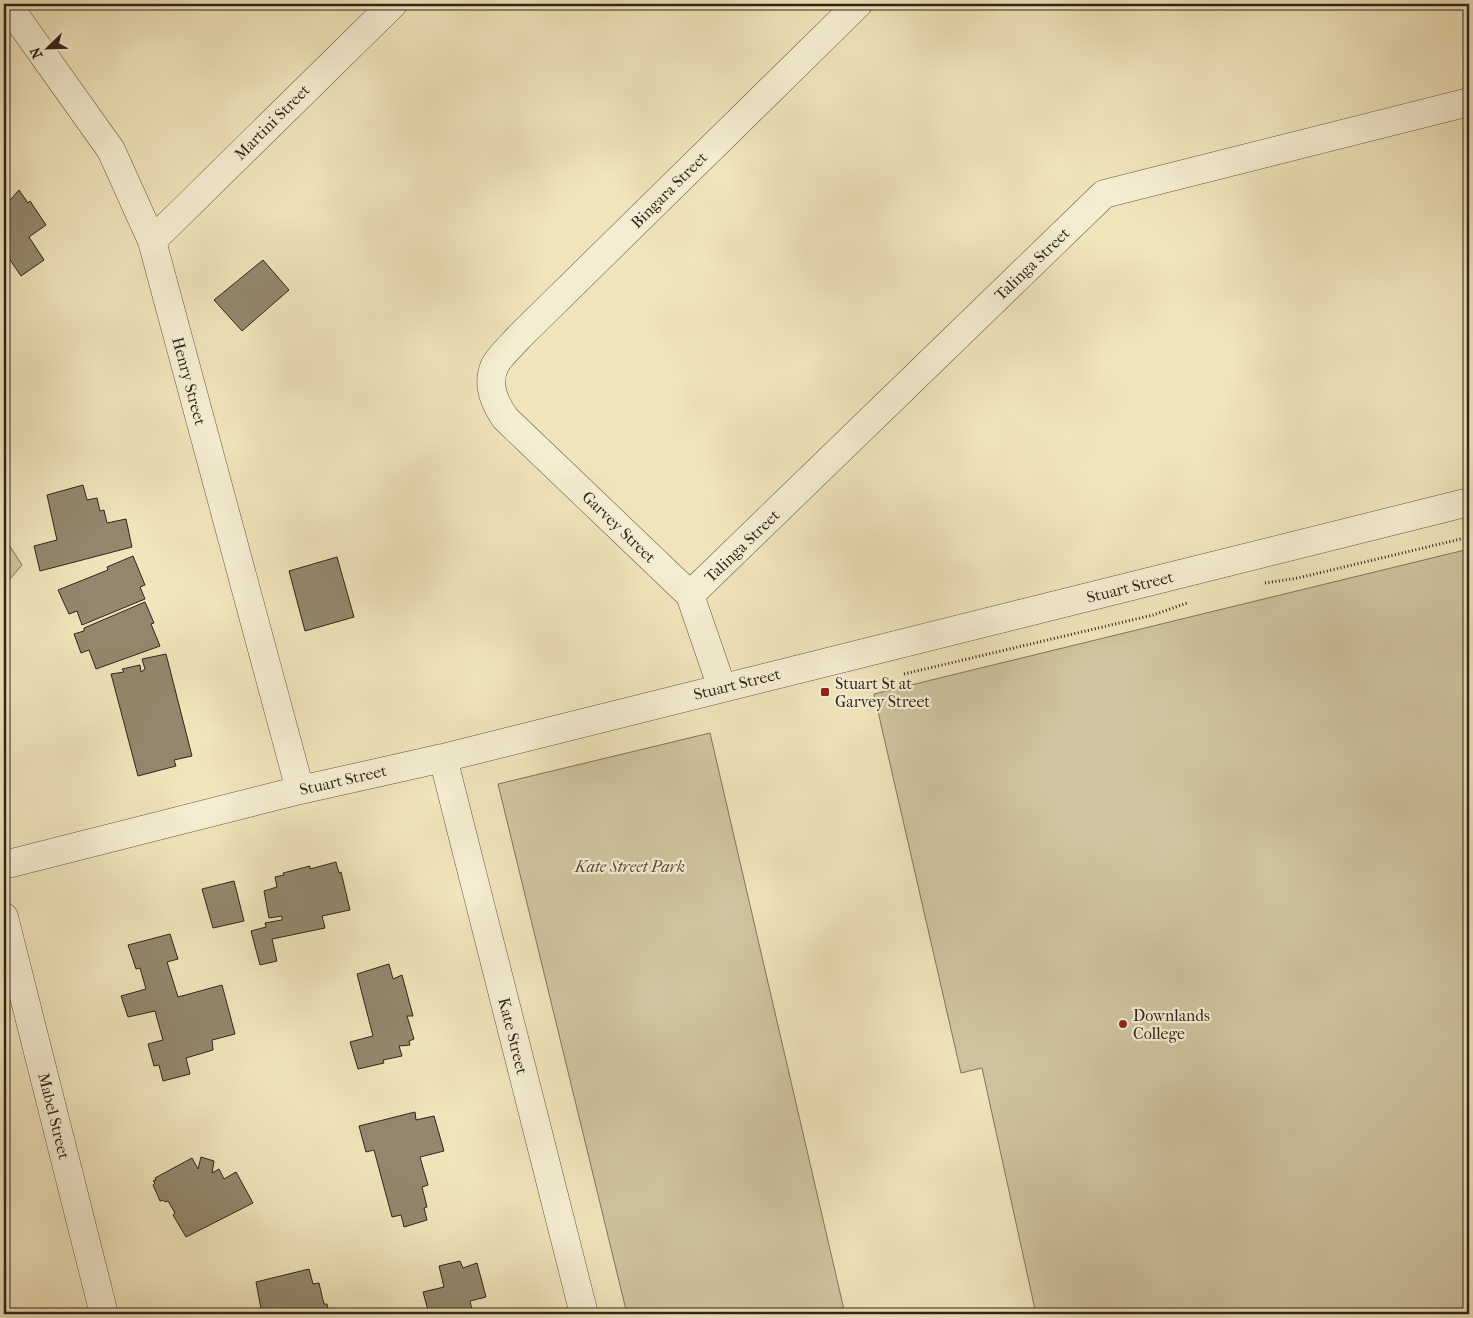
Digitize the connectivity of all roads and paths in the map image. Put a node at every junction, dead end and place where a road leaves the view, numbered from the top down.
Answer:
1 (7, 4) edge
2 (392, 4) edge
3 (858, 4) edge
4 (1469, 102) edge
5 (152, 241) junction
6 (491, 383) joint
7 (1469, 502) edge
8 (1469, 537) edge
9 (1261, 584) dead end
10 (690, 596) junction
11 (1188, 602) dead end
12 (901, 674) dead end
13 (722, 688) junction
14 (443, 758) junction
15 (300, 790) junction
16 (4, 865) edge
17 (4, 917) edge
18 (104, 1314) edge
19 (584, 1314) edge

1 - 5 street, Henry Street
2 - 5 street, Martini Street
3 - 6 street, Bingara Street
4 - 10 street, Talinga Street
5 - 15 street, Henry Street
6 - 10 street, Garvey Street
7 - 13 street, Stuart Street
8 - 9 path
10 - 13 street, Garvey Street
11 - 12 path
13 - 14 street, Stuart Street
14 - 15 street, Stuart Street
14 - 19 street, Kate Street
15 - 16 street, Stuart Street
17 - 18 street, Mabel Street

